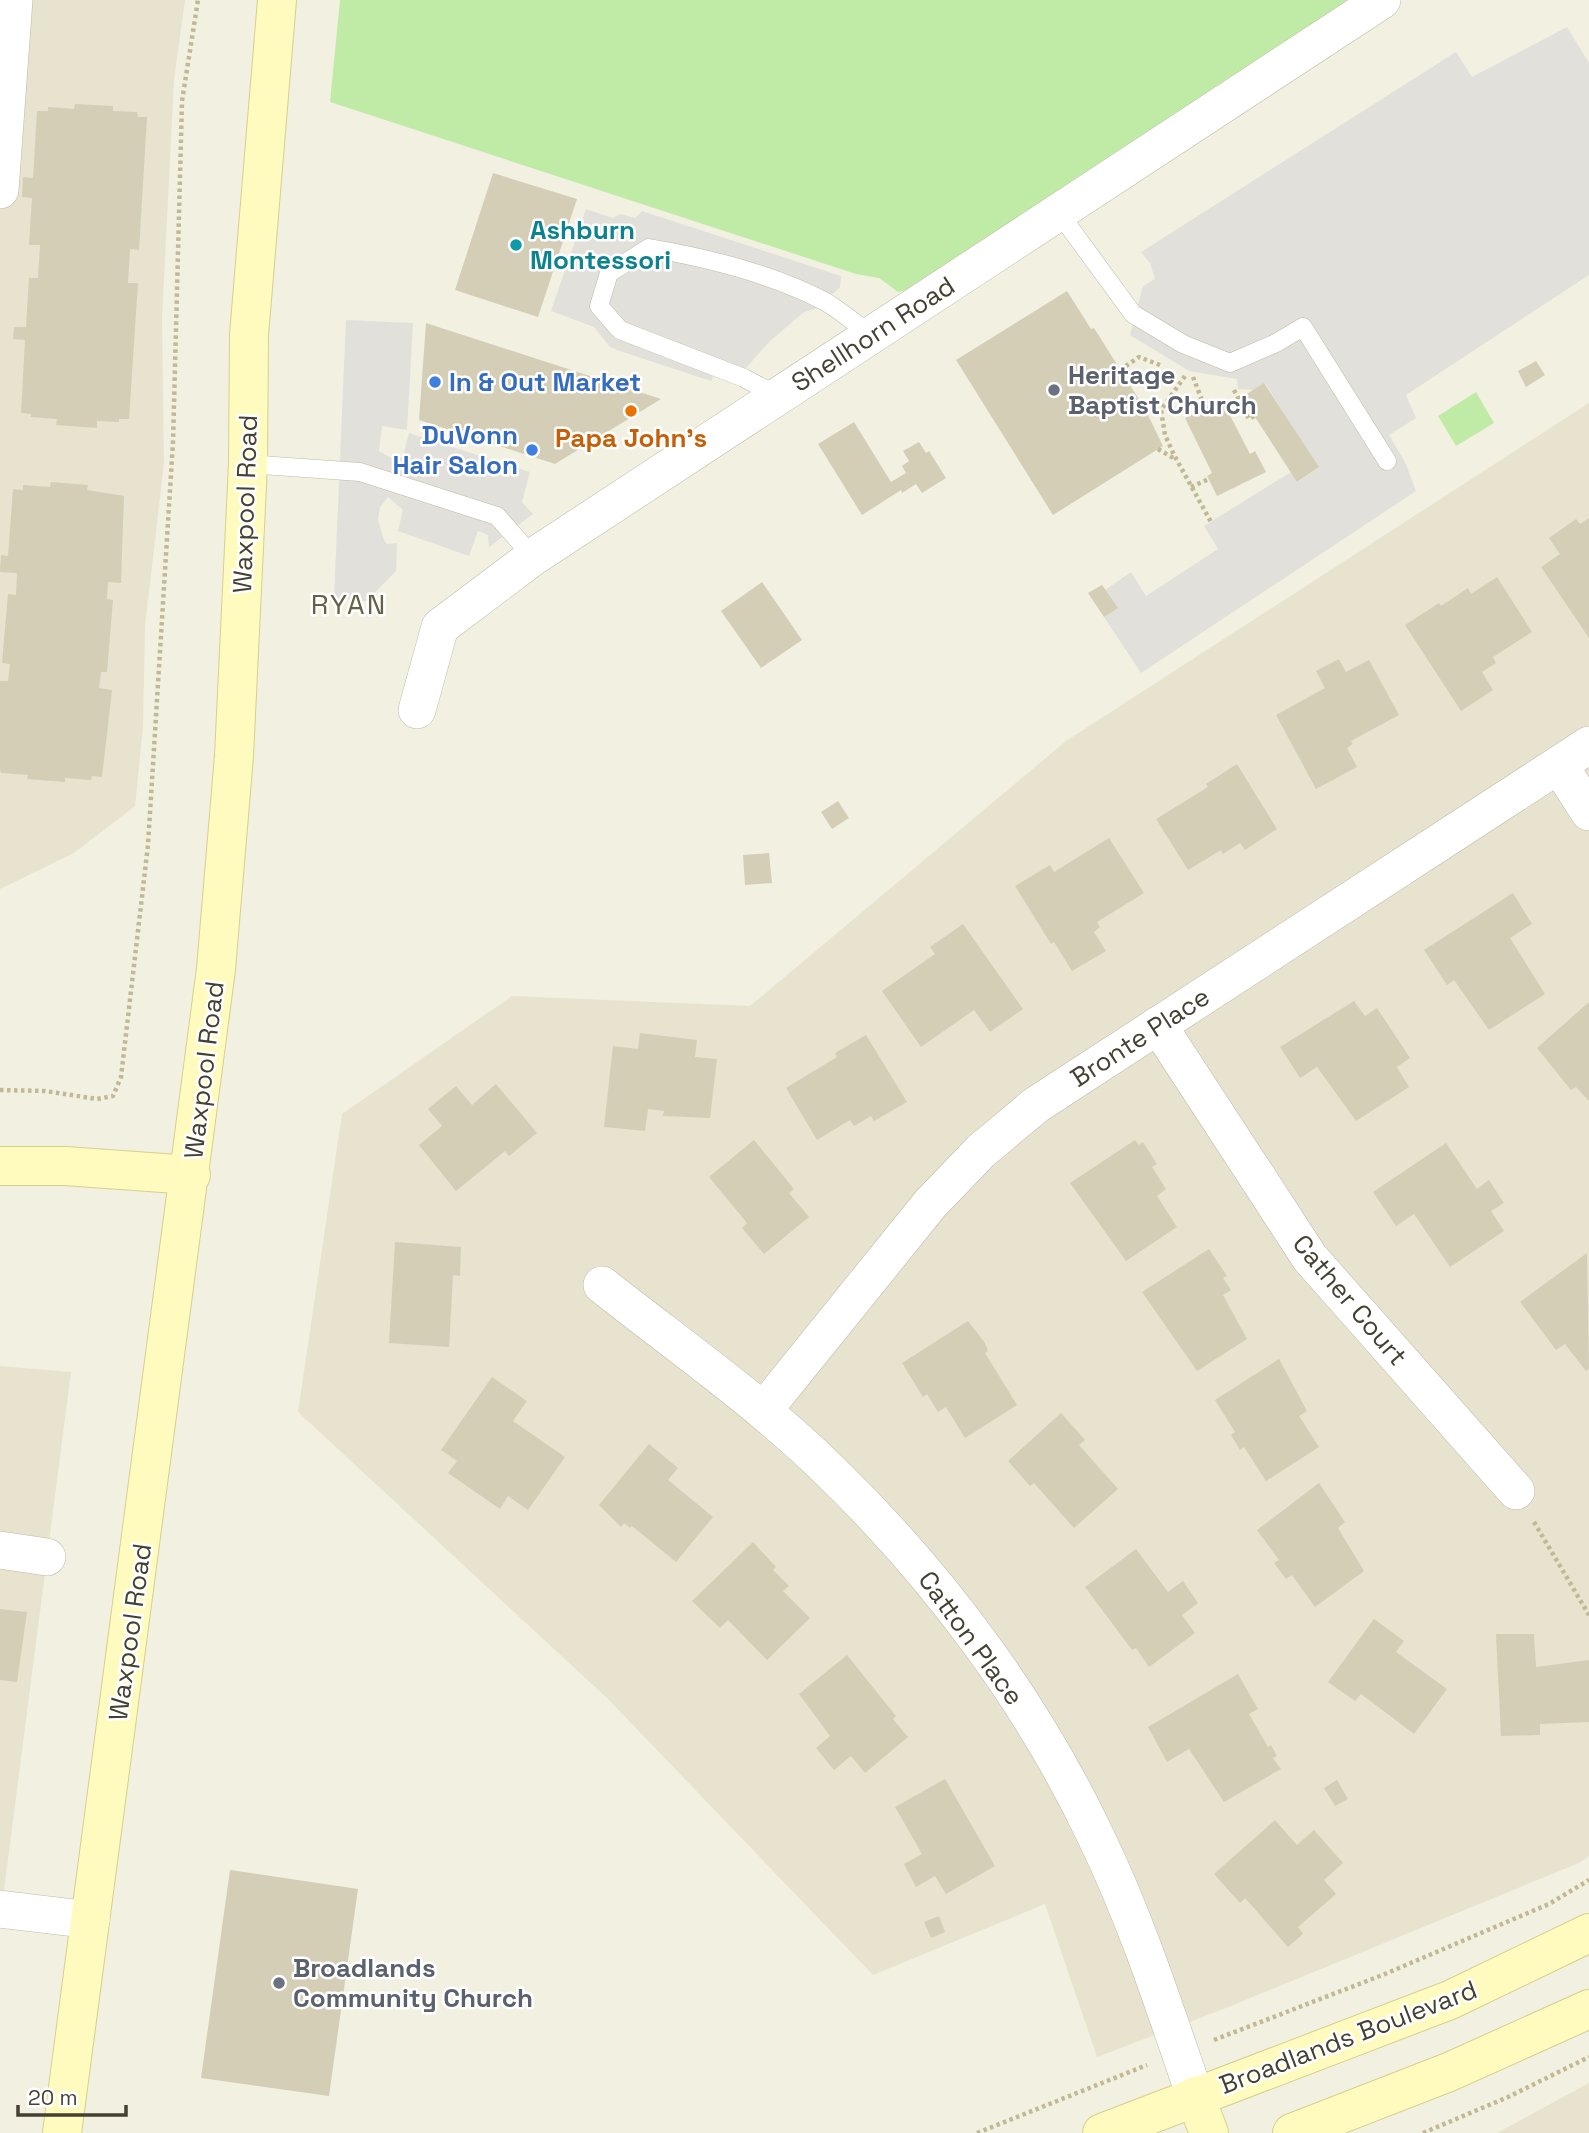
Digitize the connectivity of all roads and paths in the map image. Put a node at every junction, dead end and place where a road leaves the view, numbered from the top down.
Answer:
1 (15, 0) edge
2 (198, 0) edge
3 (277, 0) edge
4 (1382, 0) edge
5 (2, 138) edge
6 (0, 190) edge
7 (1059, 212) junction
8 (872, 336) junction
9 (1166, 367) dead end
10 (1120, 370) dead end
11 (1175, 371) dead end
12 (1184, 375) junction
13 (1193, 377) junction
14 (1205, 380) dead end
15 (1231, 382) dead end
16 (778, 397) junction
17 (1205, 408) dead end
18 (1254, 416) dead end
19 (1158, 449) dead end
20 (1176, 459) junction
21 (1387, 461) dead end
22 (248, 464) junction
23 (1209, 479) dead end
24 (1191, 487) junction
25 (1211, 522) dead end
26 (533, 557) junction
27 (417, 710) dead end
28 (1589, 746) edge
29 (1559, 765) junction
30 (1589, 812) edge
31 (1158, 1025) junction
32 (0, 1090) edge
33 (0, 1166) edge
34 (191, 1175) junction
35 (601, 1285) dead end
36 (763, 1411) junction
37 (1516, 1491) joint
38 (0, 1550) edge
39 (47, 1556) dead end
40 (1589, 1615) edge
41 (1589, 1880) edge
42 (0, 1909) edge
43 (91, 1920) junction
44 (1589, 1933) edge
45 (1589, 2009) edge
46 (1180, 2053) junction
47 (1589, 2057) edge
48 (1195, 2096) junction
49 (62, 2133) edge
50 (977, 2133) edge
51 (1102, 2133) edge
52 (1209, 2133) edge
53 (1292, 2133) edge
54 (1423, 2133) edge

1 - 5 street
2 - 32 path
3 - 22 street, Waxpool Road
4 - 7 street, Shellhorn Road
5 - 6 street
7 - 8 street, Shellhorn Road
7 - 21 lane
8 - 16 street, Shellhorn Road
8 - 16 lane
9 - 10 path
11 - 12 path
12 - 13 path
12 - 20 path
13 - 14 path
13 - 17 path
15 - 18 path
16 - 26 street, Shellhorn Road
19 - 20 path
20 - 24 path
22 - 26 lane
22 - 34 street, Waxpool Road
23 - 24 path
24 - 25 path
26 - 27 street, Shellhorn Road
28 - 29 street, Bronte Place
29 - 30 street
29 - 31 street, Bronte Place
31 - 36 street, Bronte Place
31 - 37 street, Cather Court
33 - 34 street
34 - 43 street, Waxpool Road
35 - 36 street, Catton Place
36 - 46 street, Catton Place
37 - 40 path
38 - 39 street
41 - 46 path
42 - 43 street
43 - 49 street, Waxpool Road
44 - 48 street, Broadlands Boulevard
45 - 53 street
46 - 48 street, Catton Place
46 - 50 path
47 - 54 path
48 - 51 street, Broadlands Boulevard
48 - 52 street

